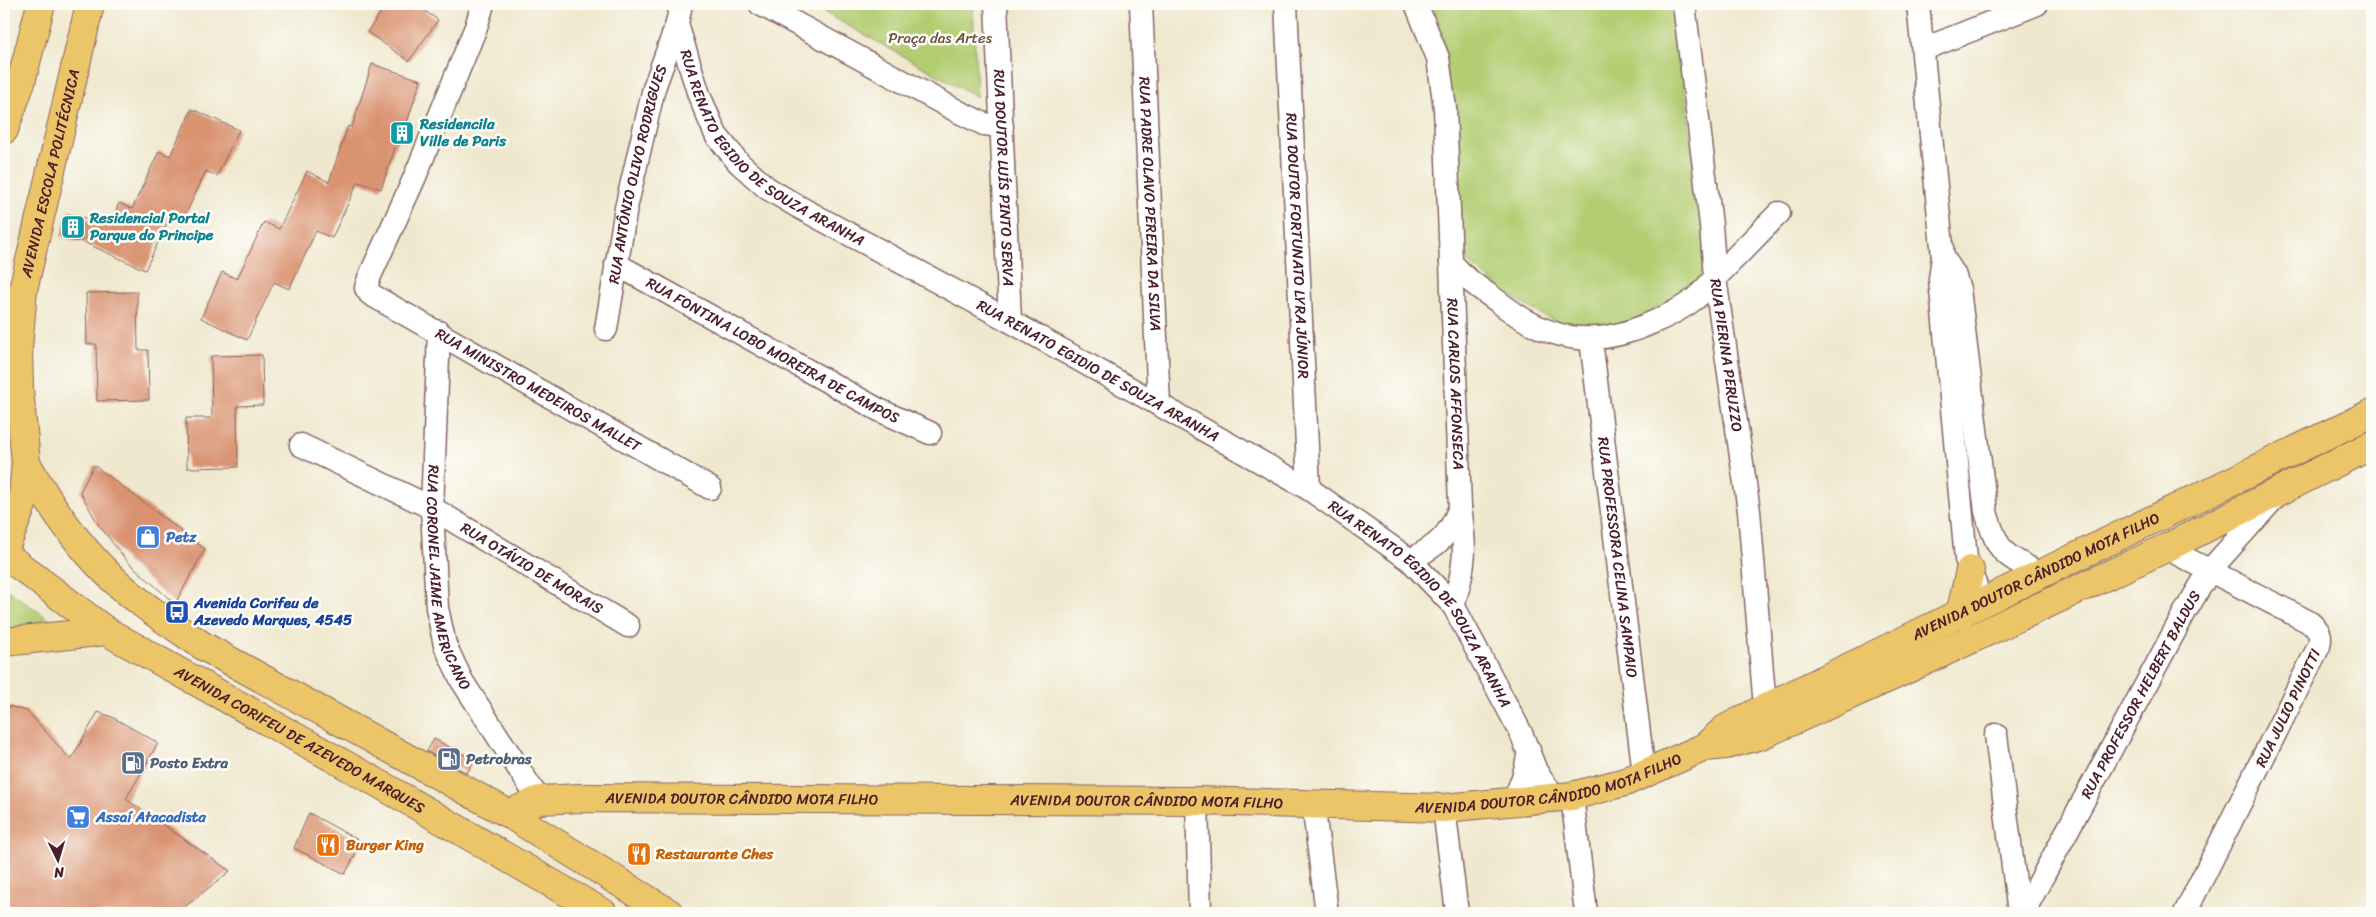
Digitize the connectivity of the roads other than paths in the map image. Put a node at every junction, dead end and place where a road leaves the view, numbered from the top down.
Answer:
1 (41, 4) edge
2 (90, 4) edge
3 (484, 4) edge
4 (760, 4) edge
5 (996, 4) edge
6 (1141, 4) edge
7 (1286, 4) edge
8 (1416, 4) edge
9 (1684, 4) edge
10 (1918, 4) edge
11 (2037, 4) edge
12 (679, 14) edge
13 (1924, 49) junction
14 (1002, 126) junction
15 (4, 130) edge
16 (1779, 213) dead end
17 (1943, 257) junction
18 (1451, 262) junction
19 (616, 264) junction
20 (1715, 278) junction
21 (1010, 321) junction
22 (606, 329) dead end
23 (438, 332) junction
24 (1591, 340) junction
25 (1159, 404) junction
26 (2372, 413) edge
27 (930, 433) dead end
28 (4, 436) edge
29 (2372, 445) edge
30 (301, 446) dead end
31 (26, 463) junction
32 (1961, 487) junction
33 (710, 488) dead end
34 (1309, 488) junction
35 (1984, 488) junction
36 (2281, 491) junction
37 (1460, 507) junction
38 (432, 508) junction
39 (1998, 546) junction
40 (2166, 548) junction
41 (4, 552) edge
42 (1410, 560) junction
43 (1968, 564) junction
44 (2051, 570) junction
45 (2210, 570) junction
46 (2075, 591) junction
47 (1986, 602) junction
48 (1453, 605) junction
49 (1960, 614) junction
50 (628, 626) dead end
51 (2002, 626) junction
52 (106, 631) junction
53 (4, 642) edge
54 (1765, 708) junction
55 (1996, 736) dead end
56 (1705, 748) junction
57 (1529, 749) junction
58 (1644, 774) junction
59 (1564, 797) junction
60 (581, 798) junction
61 (539, 800) junction
62 (1197, 800) junction
63 (1512, 802) junction
64 (1313, 803) junction
65 (1444, 808) junction
66 (508, 814) junction
67 (534, 830) junction
68 (492, 849) junction
69 (656, 910) edge
70 (603, 913) edge
71 (1200, 913) edge
72 (1327, 913) edge
73 (1457, 913) edge
74 (1586, 913) edge
75 (2021, 913) edge
76 (2184, 913) edge

1 - 15 main road
2 - 31 main road, AVENIDA ESCOLA POLITÉCNICA
3 - 23 street, RUA MINISTRO MEDEIROS MALLET
4 - 14 street
5 - 14 street, RUA DOUTOR LUÍS PINTO SERVA
6 - 25 street, RUA PADRE OLAVO PEREIRA DA SILVA
7 - 34 street, RUA DOUTOR FORTUNATO LYRA JÚNIOR
8 - 18 street
9 - 20 street, RUA PIERINA PERUZZO
10 - 13 street
11 - 13 street
12 - 19 street, RUA ANTÔNIO OLIVO RODRIGUES
12 - 21 street, RUA RENATO EGIDIO DE SOUZA ARANHA
13 - 17 street
14 - 21 street, RUA DOUTOR LUÍS PINTO SERVA
16 - 20 street
17 - 32 street
17 - 35 street
18 - 24 street
18 - 37 street, RUA CARLOS AFFONSECA
19 - 22 street, RUA ANTÔNIO OLIVO RODRIGUES
19 - 27 street, RUA FONTINA LOBO MOREIRA DE CAMPOS
20 - 24 street
20 - 54 street, RUA PIERINA PERUZZO
21 - 25 street, RUA RENATO EGIDIO DE SOUZA ARANHA
23 - 33 street, RUA MINISTRO MEDEIROS MALLET
23 - 38 street, RUA CORONEL JAIME AMERICANO
24 - 58 street, RUA PROFESSORA CELINA SAMPAIO
25 - 34 street, RUA RENATO EGIDIO DE SOUZA ARANHA
26 - 44 main road, AVENIDA DOUTOR CÂNDIDO MOTA FILHO
28 - 31 main road
29 - 36 main road, AVENIDA DOUTOR CÂNDIDO MOTA FILHO
30 - 38 street, RUA OTÁVIO DE MORAIS
31 - 41 main road, AVENIDA ESCOLA POLITÉCNICA
31 - 66 main road
32 - 35 street
32 - 43 street
34 - 42 street, RUA RENATO EGIDIO DE SOUZA ARANHA
35 - 39 street
36 - 40 main road, AVENIDA DOUTOR CÂNDIDO MOTA FILHO
36 - 45 street, RUA PROFESSOR HELBERT BALDUS
37 - 42 street, RUA CARLOS AFFONSECA
37 - 48 street, RUA CARLOS AFFONSECA
38 - 50 street, RUA OTÁVIO DE MORAIS
38 - 61 street, RUA CORONEL JAIME AMERICANO
39 - 43 street
39 - 44 street
40 - 45 street, RUA JULIO PINOTTI
40 - 46 main road, AVENIDA DOUTOR CÂNDIDO MOTA FILHO
41 - 52 main road, AVENIDA CORIFEU DE AZEVEDO MARQUES
42 - 48 street, RUA RENATO EGIDIO DE SOUZA ARANHA
43 - 47 street
43 - 49 main road
44 - 46 main road
44 - 47 main road, AVENIDA DOUTOR CÂNDIDO MOTA FILHO
45 - 75 street, RUA PROFESSOR HELBERT BALDUS
45 - 76 street, RUA JULIO PINOTTI
46 - 51 main road, AVENIDA DOUTOR CÂNDIDO MOTA FILHO
47 - 49 main road, AVENIDA DOUTOR CÂNDIDO MOTA FILHO
47 - 51 main road
48 - 57 street, RUA RENATO EGIDIO DE SOUZA ARANHA
49 - 54 main road, AVENIDA DOUTOR CÂNDIDO MOTA FILHO
51 - 56 main road, AVENIDA DOUTOR CÂNDIDO MOTA FILHO
52 - 53 main road
52 - 68 main road, AVENIDA CORIFEU DE AZEVEDO MARQUES
54 - 56 main road, AVENIDA DOUTOR CÂNDIDO MOTA FILHO
55 - 75 street
56 - 58 main road, AVENIDA DOUTOR CÂNDIDO MOTA FILHO
57 - 59 street, RUA RENATO EGIDIO DE SOUZA ARANHA
57 - 63 street
58 - 59 main road, AVENIDA DOUTOR CÂNDIDO MOTA FILHO
59 - 63 main road, AVENIDA DOUTOR CÂNDIDO MOTA FILHO
59 - 74 street
60 - 61 main road, AVENIDA DOUTOR CÂNDIDO MOTA FILHO
60 - 62 main road, AVENIDA DOUTOR CÂNDIDO MOTA FILHO
60 - 67 main road
61 - 66 main road, AVENIDA DOUTOR CÂNDIDO MOTA FILHO
62 - 64 main road, AVENIDA DOUTOR CÂNDIDO MOTA FILHO
62 - 71 street
63 - 65 main road, AVENIDA DOUTOR CÂNDIDO MOTA FILHO
64 - 65 main road, AVENIDA DOUTOR CÂNDIDO MOTA FILHO
64 - 72 street
65 - 73 street
66 - 67 main road
67 - 68 main road
67 - 69 main road
68 - 70 main road, AVENIDA CORIFEU DE AZEVEDO MARQUES

